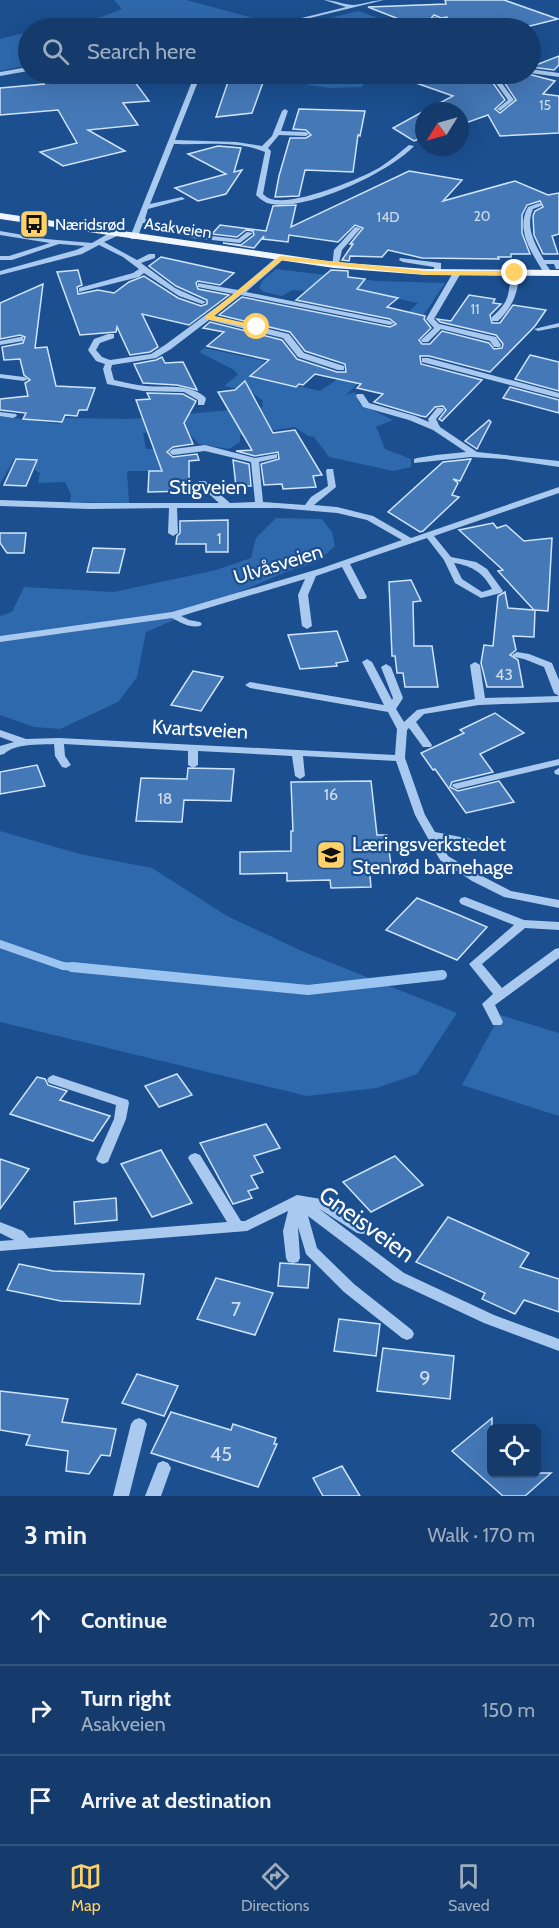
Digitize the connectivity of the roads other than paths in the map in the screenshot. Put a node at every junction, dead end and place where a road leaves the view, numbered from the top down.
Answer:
1 (327, 0) edge
2 (381, 0) edge
3 (353, 7) junction
4 (306, 18) edge
5 (18, 71) edge
6 (541, 72) edge
7 (0, 74) edge
8 (559, 75) edge
9 (194, 84) edge
10 (499, 84) edge
11 (500, 109) dead end
12 (285, 111) dead end
13 (278, 133) junction
14 (306, 134) dead end
15 (172, 142) junction
16 (411, 146) dead end
17 (264, 148) junction
18 (182, 199) dead end
19 (539, 205) dead end
20 (144, 208) junction
21 (0, 216) edge
22 (140, 220) junction
23 (357, 228) dead end
24 (0, 233) edge
25 (249, 233) dead end
26 (114, 234) junction
27 (134, 237) junction
28 (58, 243) junction
29 (97, 243) junction
30 (152, 256) dead end
31 (280, 258) junction
32 (0, 259) edge
33 (403, 260) dead end
34 (541, 262) junction
35 (136, 263) junction
36 (335, 265) junction
37 (559, 267) edge
38 (148, 271) junction
39 (0, 273) edge
40 (437, 273) junction
41 (456, 273) junction
42 (515, 273) junction
43 (548, 273) junction
44 (559, 273) edge
45 (201, 285) dead end
46 (82, 290) dead end
47 (241, 292) junction
48 (202, 302) dead end
49 (208, 317) junction
50 (495, 319) dead end
51 (390, 323) dead end
52 (559, 325) edge
53 (439, 327) junction
54 (538, 329) dead end
55 (451, 330) junction
56 (111, 336) dead end
57 (20, 339) dead end
58 (462, 339) dead end
59 (425, 340) dead end
60 (0, 343) edge
61 (497, 345) dead end
62 (425, 360) dead end
63 (108, 363) junction
64 (341, 368) dead end
65 (0, 376) edge
66 (24, 379) dead end
67 (360, 396) dead end
68 (559, 396) edge
69 (549, 401) dead end
70 (559, 402) edge
71 (201, 403) dead end
72 (440, 410) dead end
73 (0, 414) edge
74 (13, 416) dead end
75 (436, 428) junction
76 (173, 452) dead end
77 (473, 453) junction
78 (274, 456) dead end
79 (255, 461) junction
80 (417, 461) dead end
81 (559, 464) edge
82 (330, 471) dead end
83 (202, 483) dead end
84 (559, 490) edge
85 (13, 492) dead end
86 (0, 503) edge
87 (14, 503) junction
88 (173, 505) junction
89 (89, 506) junction
90 (228, 506) junction
91 (259, 506) junction
92 (308, 508) junction
93 (88, 517) dead end
94 (173, 533) dead end
95 (428, 534) junction
96 (410, 541) junction
97 (448, 559) junction
98 (345, 563) junction
99 (312, 574) junction
100 (362, 597) dead end
101 (173, 615) junction
102 (197, 624) dead end
103 (307, 626) dead end
104 (0, 639) edge
105 (517, 656) dead end
106 (366, 662) dead end
107 (475, 665) dead end
108 (386, 667) dead end
109 (250, 685) dead end
110 (559, 693) edge
111 (559, 699) edge
112 (480, 702) junction
113 (391, 709) junction
114 (406, 725) junction
115 (0, 733) edge
116 (59, 741) junction
117 (25, 742) junction
118 (427, 745) dead end
119 (193, 748) junction
120 (0, 752) edge
121 (297, 753) junction
122 (400, 758) junction
123 (559, 762) edge
124 (66, 765) dead end
125 (193, 765) dead end
126 (300, 776) dead end
127 (457, 786) dead end
128 (431, 835) junction
129 (481, 844) dead end
130 (465, 901) dead end
131 (559, 904) edge
132 (522, 924) junction
133 (559, 926) edge
134 (559, 952) edge
135 (553, 963) edge
136 (500, 994) junction
137 (497, 1022) dead end
138 (53, 1080) dead end
139 (195, 1158) dead end
140 (103, 1159) dead end
141 (297, 1200) junction
142 (0, 1227) edge
143 (237, 1227) junction
144 (362, 1229) dead end
145 (25, 1243) junction
146 (0, 1246) edge
147 (293, 1258) dead end
148 (407, 1334) dead end
149 (559, 1345) edge
150 (139, 1424) dead end
151 (163, 1468) dead end
152 (121, 1496) edge
153 (153, 1496) edge

1 - 3 street
2 - 3 street
3 - 4 street
5 - 7 street
6 - 8 street
9 - 15 street
10 - 11 street
12 - 13 street
13 - 14 street
13 - 17 street
15 - 17 street
15 - 20 street
16 - 17 street
18 - 20 street
19 - 34 street
20 - 22 street
21 - 26 main road, Asakveien
22 - 25 street
22 - 27 street
23 - 36 street
24 - 28 street
26 - 27 main road, Asakveien
26 - 29 street
27 - 31 main road, Asakveien
28 - 29 street
28 - 32 street
29 - 35 street
29 - 39 street
30 - 35 street
31 - 36 main road, Asakveien
31 - 47 street
33 - 40 street
34 - 37 street
34 - 43 street
35 - 38 street
36 - 40 main road, Asakveien
38 - 46 street
38 - 48 street
40 - 41 main road, Asakveien
41 - 42 main road, Asakveien
41 - 53 street
42 - 43 main road, Asakveien
42 - 50 street
43 - 44 main road, Asakveien
45 - 47 street
47 - 49 street
47 - 51 street
49 - 63 street
49 - 64 street
52 - 54 street
53 - 55 street
53 - 59 street
55 - 58 street
55 - 61 street
56 - 63 street
57 - 60 street
62 - 68 street
63 - 71 street
65 - 66 street
67 - 75 street
69 - 70 street
72 - 75 street
73 - 74 street
75 - 77 street
76 - 79 street
77 - 80 street
77 - 81 street
78 - 79 street
79 - 91 street
82 - 92 street
83 - 90 street
84 - 95 street, Ulvåsveien
85 - 87 street
86 - 87 street, Stigveien
87 - 89 street, Stigveien
88 - 89 street, Stigveien
88 - 90 street, Stigveien
88 - 94 street
89 - 93 street
90 - 91 street, Stigveien
91 - 92 street, Stigveien
92 - 96 street, Stigveien
95 - 96 street, Ulvåsveien
95 - 97 street
96 - 98 street, Ulvåsveien
97 - 97 street
98 - 99 street, Ulvåsveien
98 - 100 street
99 - 101 street, Ulvåsveien
99 - 103 street
101 - 102 street
101 - 104 street, Ulvåsveien
105 - 110 street
106 - 113 street
107 - 112 street
108 - 113 street
109 - 113 street
111 - 112 street
112 - 114 street
113 - 114 street
114 - 118 street
114 - 122 street
115 - 117 street, Kvartsveien
116 - 117 street, Kvartsveien
116 - 119 street, Kvartsveien
116 - 124 street
117 - 120 street
119 - 121 street, Kvartsveien
119 - 125 street
121 - 122 street, Kvartsveien
121 - 126 street
122 - 128 street
123 - 127 street
128 - 129 street
128 - 131 street
130 - 132 street
132 - 133 street
132 - 136 street
134 - 135 street
135 - 136 street
136 - 137 street
138 - 140 street
139 - 143 street
141 - 143 street, Gneisveien
141 - 144 street
141 - 147 street
141 - 148 street
141 - 149 street, Gneisveien
142 - 145 street
143 - 145 street, Gneisveien
145 - 146 street, Gneisveien
150 - 152 street
151 - 153 street

